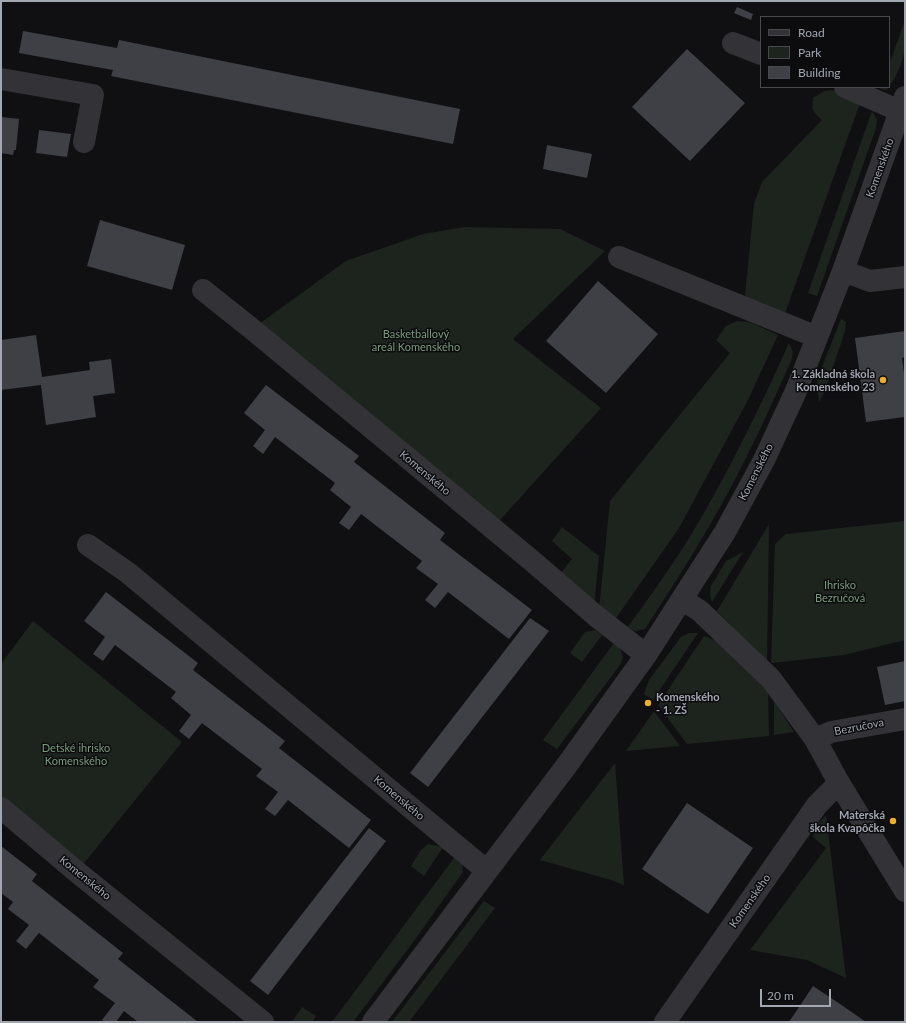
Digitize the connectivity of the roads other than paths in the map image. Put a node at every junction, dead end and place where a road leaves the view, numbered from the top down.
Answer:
1 (733, 43) dead end
2 (760, 54) edge
3 (1, 80) edge
4 (848, 88) edge
5 (903, 104) edge
6 (84, 142) dead end
7 (619, 257) dead end
8 (843, 271) junction
9 (905, 277) edge
10 (203, 290) dead end
11 (817, 337) junction
12 (88, 545) dead end
13 (682, 600) junction
14 (646, 655) junction
15 (905, 719) edge
16 (815, 739) junction
17 (839, 783) junction
18 (1, 808) edge
19 (487, 871) junction
20 (905, 891) edge
21 (263, 1022) edge
22 (373, 1022) edge
23 (665, 1022) edge

1 - 2 street
3 - 6 street
4 - 5 street, Komenského
5 - 8 street, Komenského
7 - 11 street
8 - 9 street
8 - 11 street, Komenského
10 - 14 street, Komenského
11 - 13 street, Komenského
12 - 19 street, Komenského
13 - 14 street, Komenského
13 - 16 street
14 - 19 street, Komenského
15 - 16 street, Bezručova
16 - 17 street
17 - 20 street
17 - 23 street, Komenského
18 - 21 street, Komenského
19 - 22 street, Komenského

